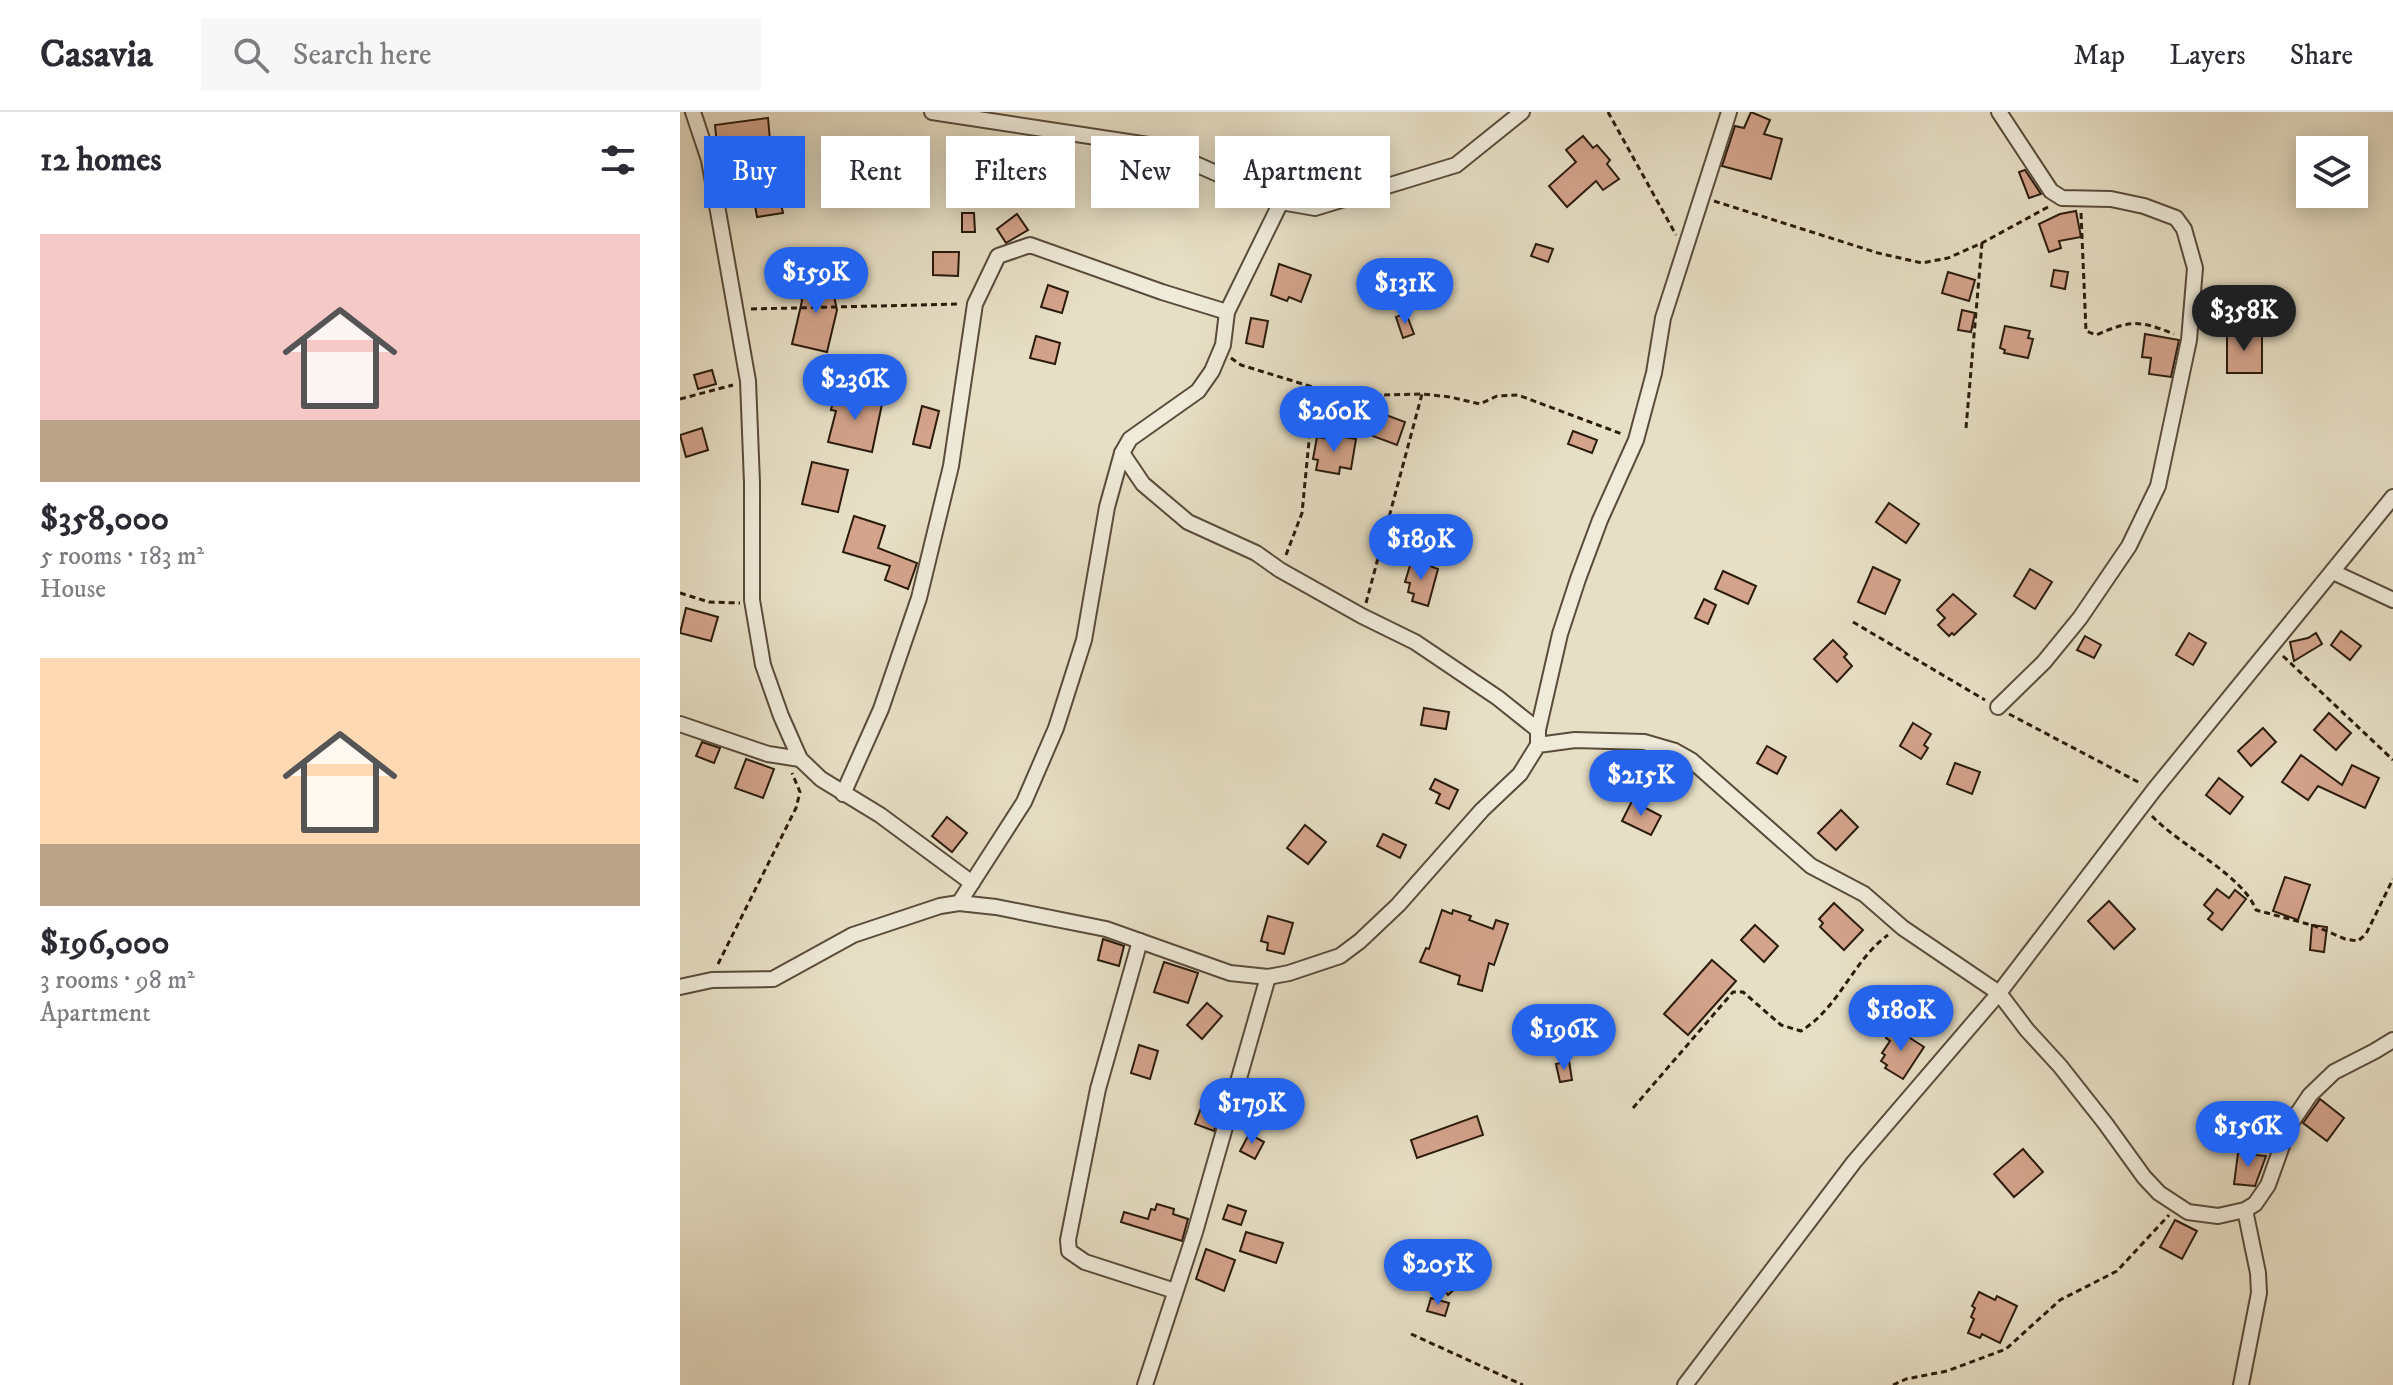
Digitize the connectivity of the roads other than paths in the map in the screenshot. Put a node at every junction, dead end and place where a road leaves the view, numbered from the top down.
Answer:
1 (693, 112) edge
2 (932, 112) edge
3 (1522, 112) edge
4 (1729, 112) edge
5 (1999, 112) edge
6 (1215, 173) edge
7 (1390, 185) edge
8 (1278, 208) edge
9 (1227, 312) junction
10 (1122, 453) junction
11 (2393, 497) edge
12 (2333, 572) junction
13 (2393, 600) edge
14 (1998, 707) dead end
15 (680, 724) edge
16 (1538, 737) junction
17 (800, 759) junction
18 (843, 794) junction
19 (972, 883) junction
20 (959, 903) junction
21 (1140, 941) junction
22 (1268, 977) junction
23 (680, 987) edge
24 (1999, 993) junction
25 (2393, 1040) edge
26 (2245, 1210) junction
27 (1175, 1291) junction
28 (1145, 1385) edge
29 (1685, 1385) edge
30 (2241, 1385) edge

1 - 17 street
2 - 6 street
3 - 7 street
4 - 16 street
5 - 14 street
8 - 9 street
9 - 10 street
9 - 18 street
10 - 16 street
10 - 19 street
11 - 12 street
12 - 13 street
12 - 24 street
15 - 17 street
16 - 22 street
16 - 24 street
17 - 18 street
18 - 19 street
19 - 20 street
20 - 21 street
20 - 23 street
21 - 22 street
21 - 27 street
22 - 27 street
24 - 26 street
24 - 29 street
25 - 26 street
26 - 30 street
27 - 28 street

